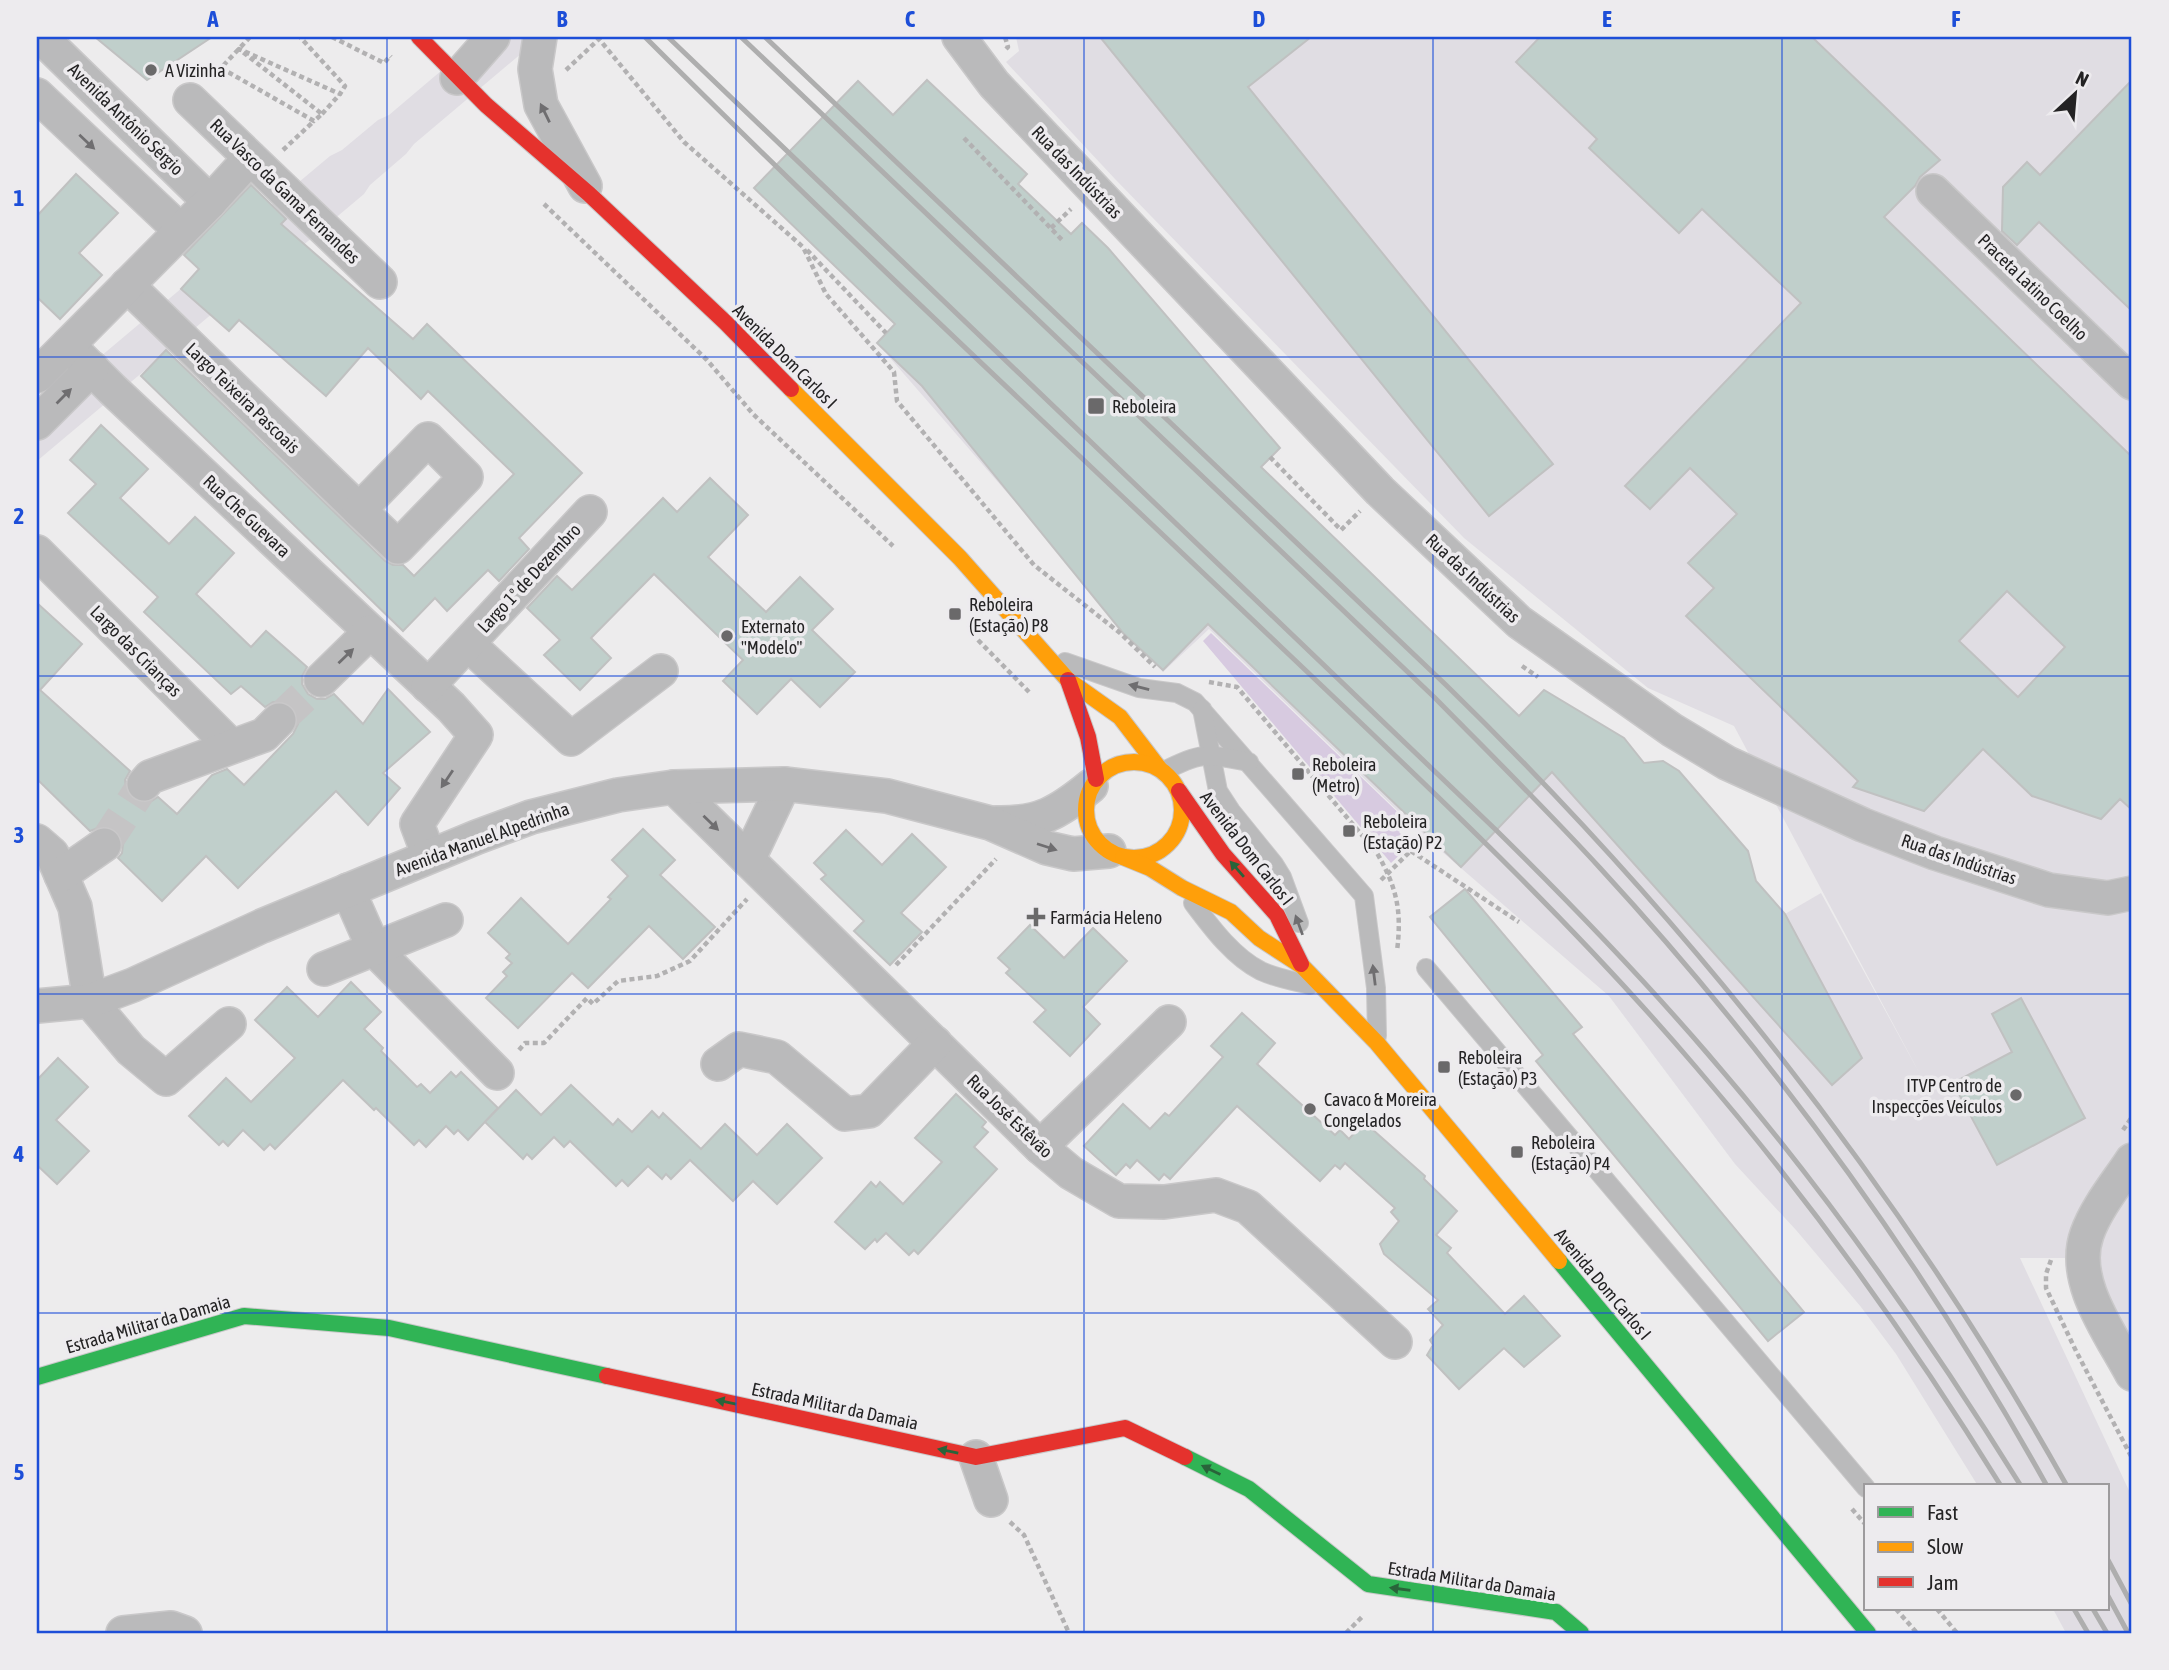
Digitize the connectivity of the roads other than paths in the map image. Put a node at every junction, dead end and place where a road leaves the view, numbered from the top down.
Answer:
1 (41, 37) edge
2 (419, 37) edge
3 (494, 37) edge
4 (540, 37) edge
5 (959, 37) edge
6 (457, 78) junction
7 (37, 95) edge
8 (190, 100) dead end
9 (250, 158) junction
10 (1933, 191) dead end
11 (589, 194) junction
12 (210, 202) junction
13 (181, 231) junction
14 (380, 282) dead end
15 (127, 285) junction
16 (68, 345) junction
17 (92, 368) junction
18 (37, 376) edge
19 (2132, 383) edge
20 (37, 424) edge
21 (359, 510) dead end
22 (590, 512) dead end
23 (38, 557) edge
24 (370, 632) junction
25 (468, 644) junction
26 (1046, 655) junction
27 (661, 671) dead end
28 (321, 680) tunnel mouth
29 (1068, 680) junction
30 (428, 686) junction
31 (1202, 709) junction
32 (279, 720) tunnel mouth
33 (231, 746) junction
34 (1209, 754) junction
35 (1249, 762) junction
36 (1161, 770) junction
37 (1094, 783) junction
38 (144, 784) tunnel mouth
39 (784, 784) junction
40 (674, 787) junction
41 (1179, 791) junction
42 (990, 823) junction
43 (37, 841) edge
44 (104, 845) tunnel mouth
45 (1116, 854) junction
46 (429, 856) junction
47 (758, 869) junction
48 (61, 875) junction
49 (1182, 888) junction
50 (348, 890) junction
51 (2132, 893) edge
52 (446, 920) dead end
53 (374, 949) junction
54 (1301, 966) junction
55 (1426, 968) dead end
56 (324, 969) dead end
57 (1323, 989) junction
58 (90, 1001) junction
59 (37, 1006) edge
60 (1169, 1022) dead end
61 (229, 1024) dead end
62 (934, 1042) junction
63 (1377, 1043) junction
64 (718, 1064) dead end
65 (497, 1073) dead end
66 (1040, 1147) junction
67 (2132, 1160) edge
68 (1395, 1342) dead end
69 (2132, 1374) edge
70 (37, 1377) edge
71 (976, 1457) junction
72 (1864, 1486) edge
73 (998, 1509) road end
74 (130, 1633) edge
75 (185, 1633) edge
76 (1581, 1633) edge
77 (1868, 1633) edge

1 - 12 street, Avenida António Sérgio
2 - 6 street, Avenida Dom Carlos I
3 - 6 street
11 -> 4 street
5 - 51 street, Rua das Indústrias
6 - 11 street, Avenida Dom Carlos I
7 -> 13 street
8 - 9 street, Rua Vasco da Gama Fernandes
9 - 12 street
9 - 14 street, Rua Vasco da Gama Fernandes
10 - 19 street, Praceta Latino Coelho
11 - 26 street, Avenida Dom Carlos I
12 - 13 street
13 - 15 street
15 - 16 street
15 - 21 street, Largo Teixeira Pascoais
16 - 17 street, Rua Che Guevara
16 - 18 street
20 -> 17 street
17 - 24 street, Rua Che Guevara
22 - 25 street, Largo 1º de Dezembro
23 - 33 street, Largo das Crianças
28 -> 24 street
24 - 30 street, Rua Che Guevara
25 - 27 street, Largo 1º de Dezembro
25 - 30 street, Largo 1º de Dezembro
26 - 29 street, Avenida Dom Carlos I
31 -> 26 lane
29 - 36 street, Avenida Dom Carlos I
29 - 37 street, Avenida Dom Carlos I
30 -> 46 street
31 - 34 lane
31 - 35 lane
32 - 33 street
33 - 38 street
34 - 35 lane
34 - 36 lane
57 -> 34 lane
63 -> 35 lane
36 - 37 street
36 - 41 street
37 - 42 street, Avenida Manuel Alpedrinha
37 - 45 street
39 - 40 street, Avenida Manuel Alpedrinha
39 - 42 street, Avenida Manuel Alpedrinha
39 - 47 street
40 - 46 street, Avenida Manuel Alpedrinha
40 -> 47 street, Rua José Estêvão
41 - 45 street
54 -> 41 street, Avenida Dom Carlos I
42 -> 45 street, Avenida Manuel Alpedrinha
43 - 48 street
44 - 48 street
45 - 49 street, Avenida Dom Carlos I
46 - 50 street, Avenida Manuel Alpedrinha
47 - 62 street, Rua José Estêvão
48 - 58 street
49 - 54 street, Avenida Dom Carlos I
49 - 57 lane
50 - 53 street
50 - 58 street, Avenida Manuel Alpedrinha
52 - 53 street
53 - 56 street
53 - 65 street
54 - 57 street, Avenida Dom Carlos I
55 - 72 lane
57 - 63 street, Avenida Dom Carlos I
58 - 59 street, Avenida Manuel Alpedrinha
58 - 61 street
60 - 66 street
62 - 64 street
62 - 66 street, Rua José Estêvão
63 - 77 street, Avenida Dom Carlos I
66 - 68 street, Rua José Estêvão
67 - 69 street
71 -> 70 street, Estrada Militar da Damaia
71 - 73 street
76 -> 71 street, Estrada Militar da Damaia
74 - 75 street

